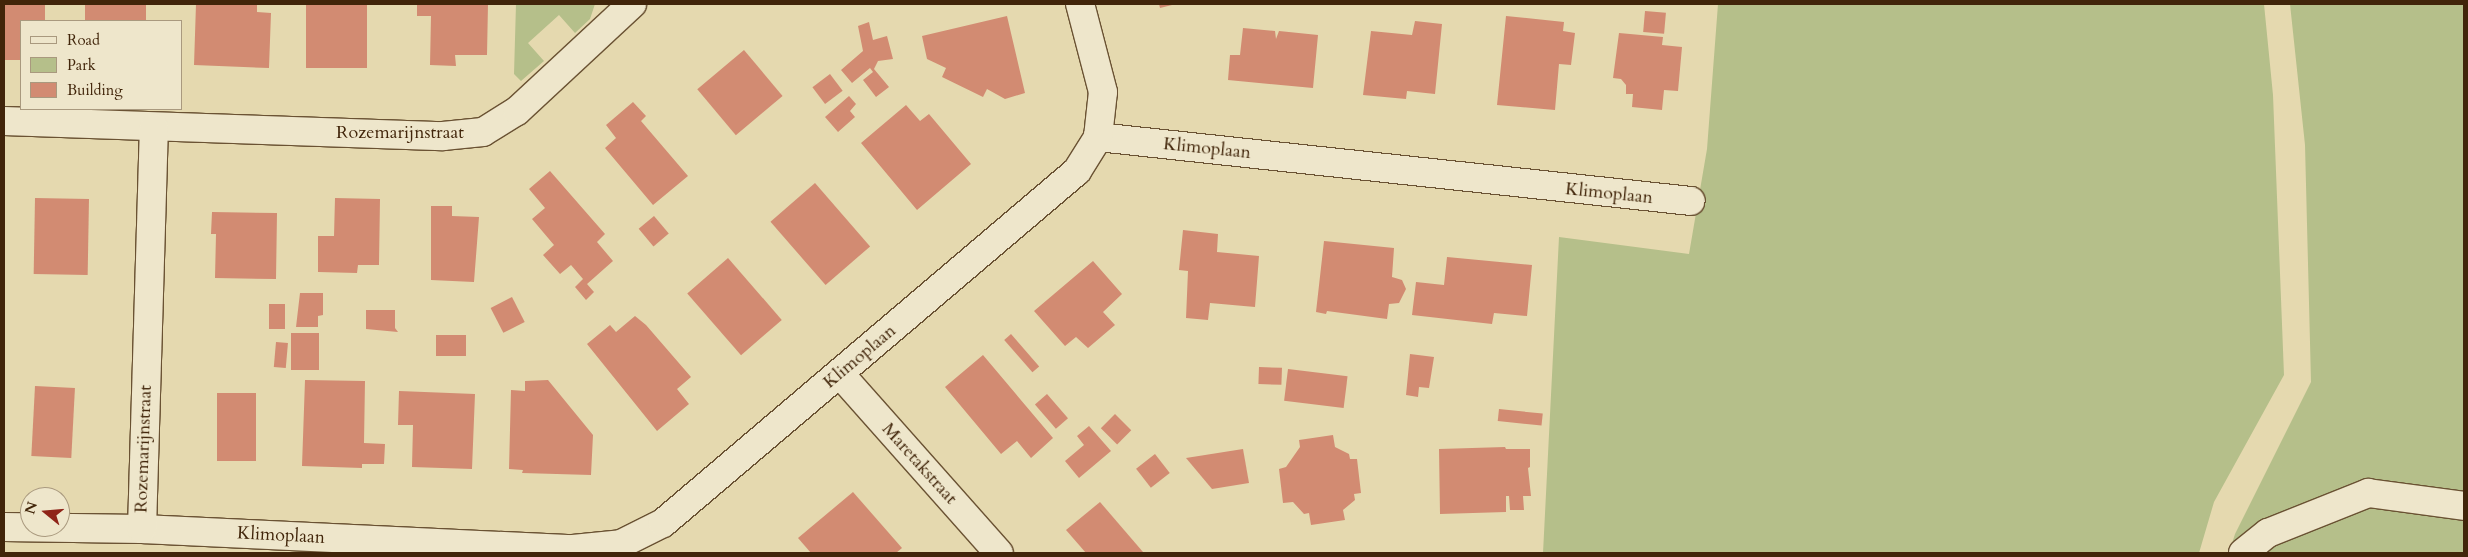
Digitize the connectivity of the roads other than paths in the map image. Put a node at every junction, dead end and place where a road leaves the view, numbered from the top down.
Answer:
1 (1080, 4) edge
2 (629, 5) edge
3 (4, 121) edge
4 (154, 128) junction
5 (1098, 137) junction
6 (1692, 201) dead end
7 (840, 374) junction
8 (2464, 506) edge
9 (4, 527) edge
10 (142, 530) junction
11 (999, 553) edge
12 (2244, 553) edge

1 - 5 street
2 - 4 street, Rozemarijnstraat
3 - 4 street, Rozemarijnstraat
4 - 10 street, Rozemarijnstraat
5 - 6 street, Klimoplaan
5 - 7 street, Klimoplaan
7 - 10 street, Klimoplaan
7 - 11 street, Maretakstraat
8 - 12 street
9 - 10 street, Klimoplaan

